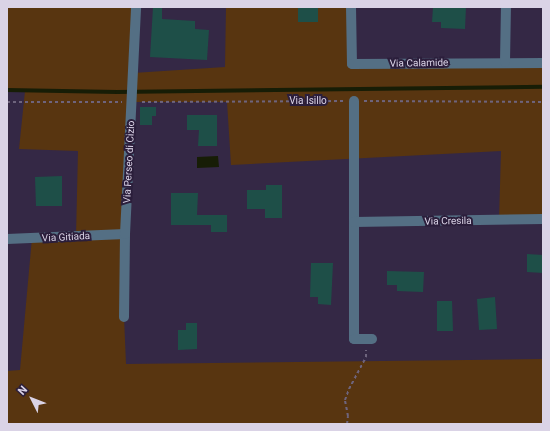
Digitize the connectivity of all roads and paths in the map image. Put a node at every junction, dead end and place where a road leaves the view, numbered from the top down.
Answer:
1 (136, 7) edge
2 (352, 7) edge
3 (506, 7) edge
4 (505, 62) junction
5 (543, 63) edge
6 (354, 101) junction
7 (7, 102) edge
8 (132, 102) junction
9 (543, 102) edge
10 (543, 219) edge
11 (354, 222) junction
12 (125, 234) junction
13 (7, 239) edge
14 (124, 317) dead end
15 (370, 339) joint
16 (347, 424) edge

1 - 8 street, Via Perseo di Cizio
2 - 4 street, Via Calamide
3 - 4 street
4 - 5 street, Via Calamide
6 - 8 path, Via Isillo
6 - 9 path, Via Isillo
6 - 11 street
7 - 8 path, Via Isillo
8 - 12 street, Via Perseo di Cizio
10 - 11 street, Via Cresila
11 - 15 street
12 - 13 street, Via Gitiada
12 - 14 street, Via Perseo di Cizio
15 - 16 path

